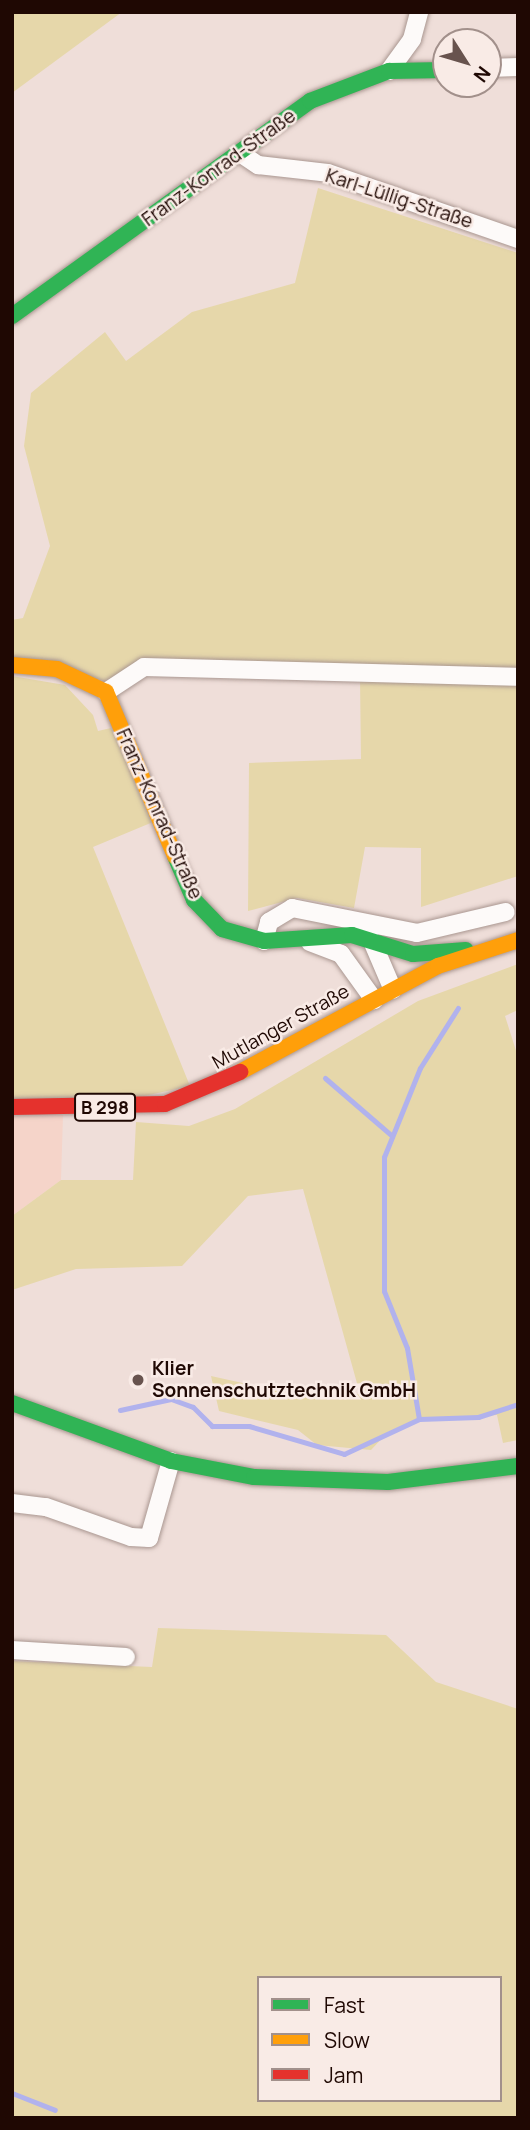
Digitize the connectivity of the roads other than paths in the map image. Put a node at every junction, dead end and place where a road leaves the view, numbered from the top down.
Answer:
1 (419, 12) edge
2 (432, 69) edge
3 (389, 71) junction
4 (240, 153) junction
5 (518, 239) edge
6 (12, 316) edge
7 (12, 665) edge
8 (518, 677) edge
9 (106, 692) junction
10 (506, 912) dead end
11 (296, 939) junction
12 (518, 940) edge
13 (264, 941) junction
14 (372, 941) junction
15 (475, 950) junction
16 (393, 990) junction
17 (374, 1000) junction
18 (12, 1107) edge
19 (12, 1403) edge
20 (171, 1461) junction
21 (518, 1466) edge
22 (12, 1503) edge
23 (12, 1650) edge
24 (126, 1657) dead end

1 - 3 street
2 - 3 street, Franz-Konrad-Straße
3 - 4 street, Franz-Konrad-Straße
4 - 5 street, Karl-Lüllig-Straße
4 - 6 street, Franz-Konrad-Straße
7 - 9 street
8 - 9 street
9 - 13 street, Franz-Konrad-Straße
10 - 13 street
11 - 13 street, Franz-Konrad-Straße
11 - 14 street, Franz-Konrad-Straße
11 - 17 street, Franz-Konrad-Straße
12 - 15 street, Mutlanger Straße / B 298
14 - 15 street, Franz-Konrad-Straße
14 - 16 street
15 - 16 street, Mutlanger Straße / B 298
16 - 17 street, Mutlanger Straße / B 298
17 - 18 street, Mutlanger Straße / B 298
19 - 20 street
20 - 21 street
20 - 22 street
23 - 24 street

